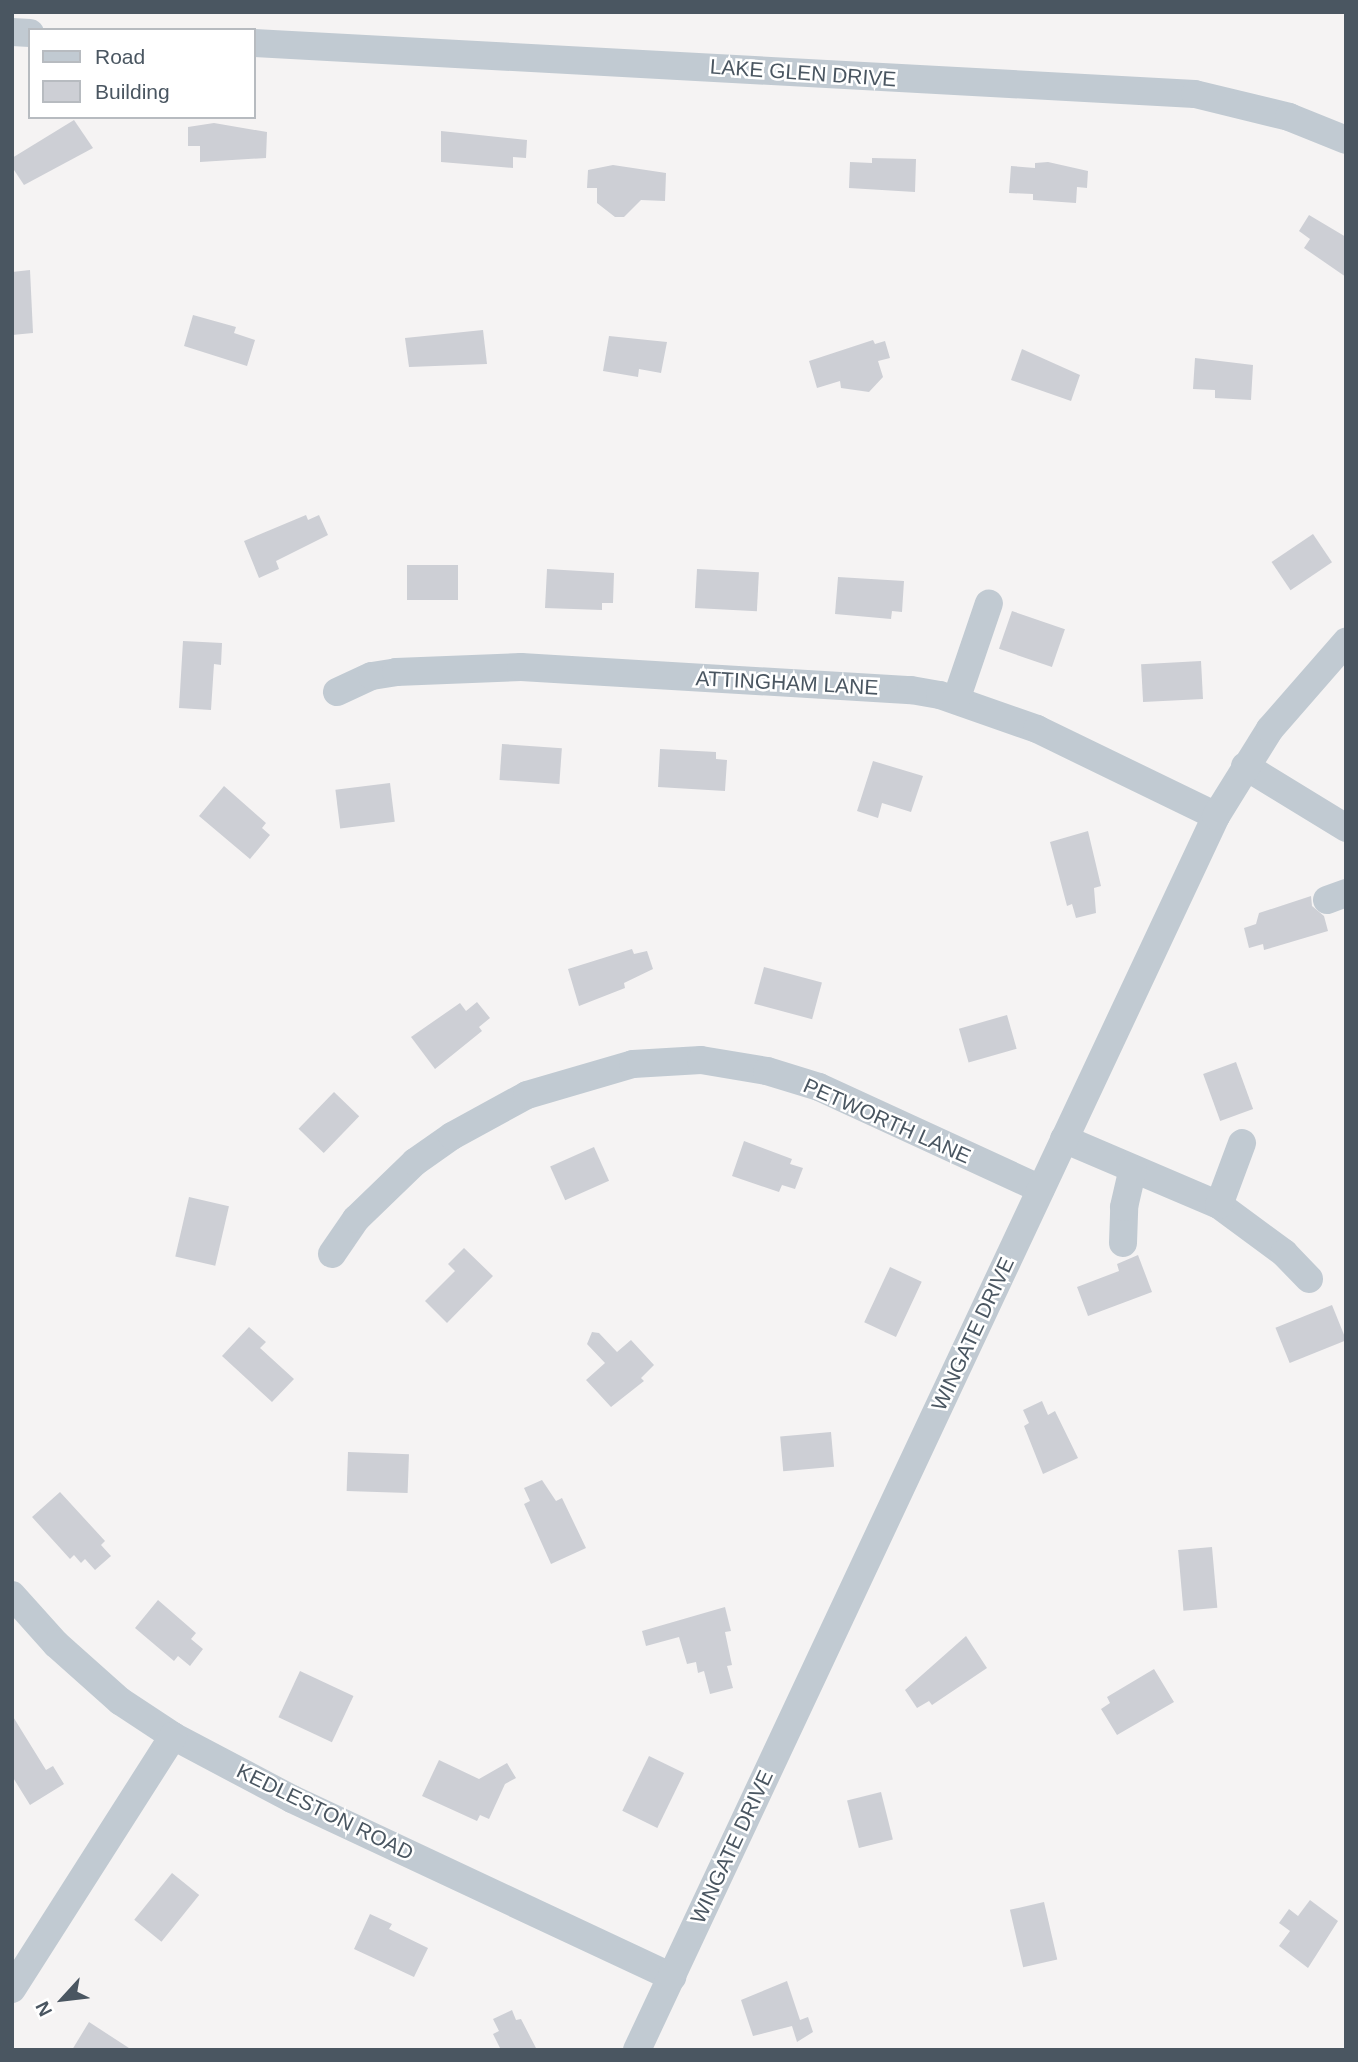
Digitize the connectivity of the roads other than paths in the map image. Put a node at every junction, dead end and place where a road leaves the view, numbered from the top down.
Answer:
1 (256, 43) edge
2 (1346, 140) edge
3 (989, 603) dead end
4 (1346, 642) edge
5 (337, 692) dead end
6 (956, 700) junction
7 (1245, 766) junction
8 (1216, 816) junction
9 (1346, 828) edge
10 (1064, 1139) junction
11 (1242, 1143) dead end
12 (1133, 1168) junction
13 (1041, 1189) junction
14 (1219, 1206) junction
15 (1122, 1243) dead end
16 (332, 1254) dead end
17 (1309, 1279) dead end
18 (12, 1595) edge
19 (173, 1736) junction
20 (672, 1978) junction
21 (12, 1989) edge
22 (637, 2050) edge

1 - 2 street, LAKE GLEN DRIVE
3 - 6 street
4 - 7 street, WINGATE DRIVE
5 - 6 street, ATTINGHAM LANE
6 - 8 street, ATTINGHAM LANE
7 - 8 street, WINGATE DRIVE
7 - 9 street
8 - 10 street, WINGATE DRIVE
10 - 12 street
10 - 13 street, WINGATE DRIVE
11 - 14 street
12 - 14 street
12 - 15 street
13 - 16 street, PETWORTH LANE
13 - 20 street, WINGATE DRIVE
14 - 17 street
18 - 19 street, KEDLESTON ROAD
19 - 20 street, KEDLESTON ROAD
19 - 21 street
20 - 22 street, WINGATE DRIVE

